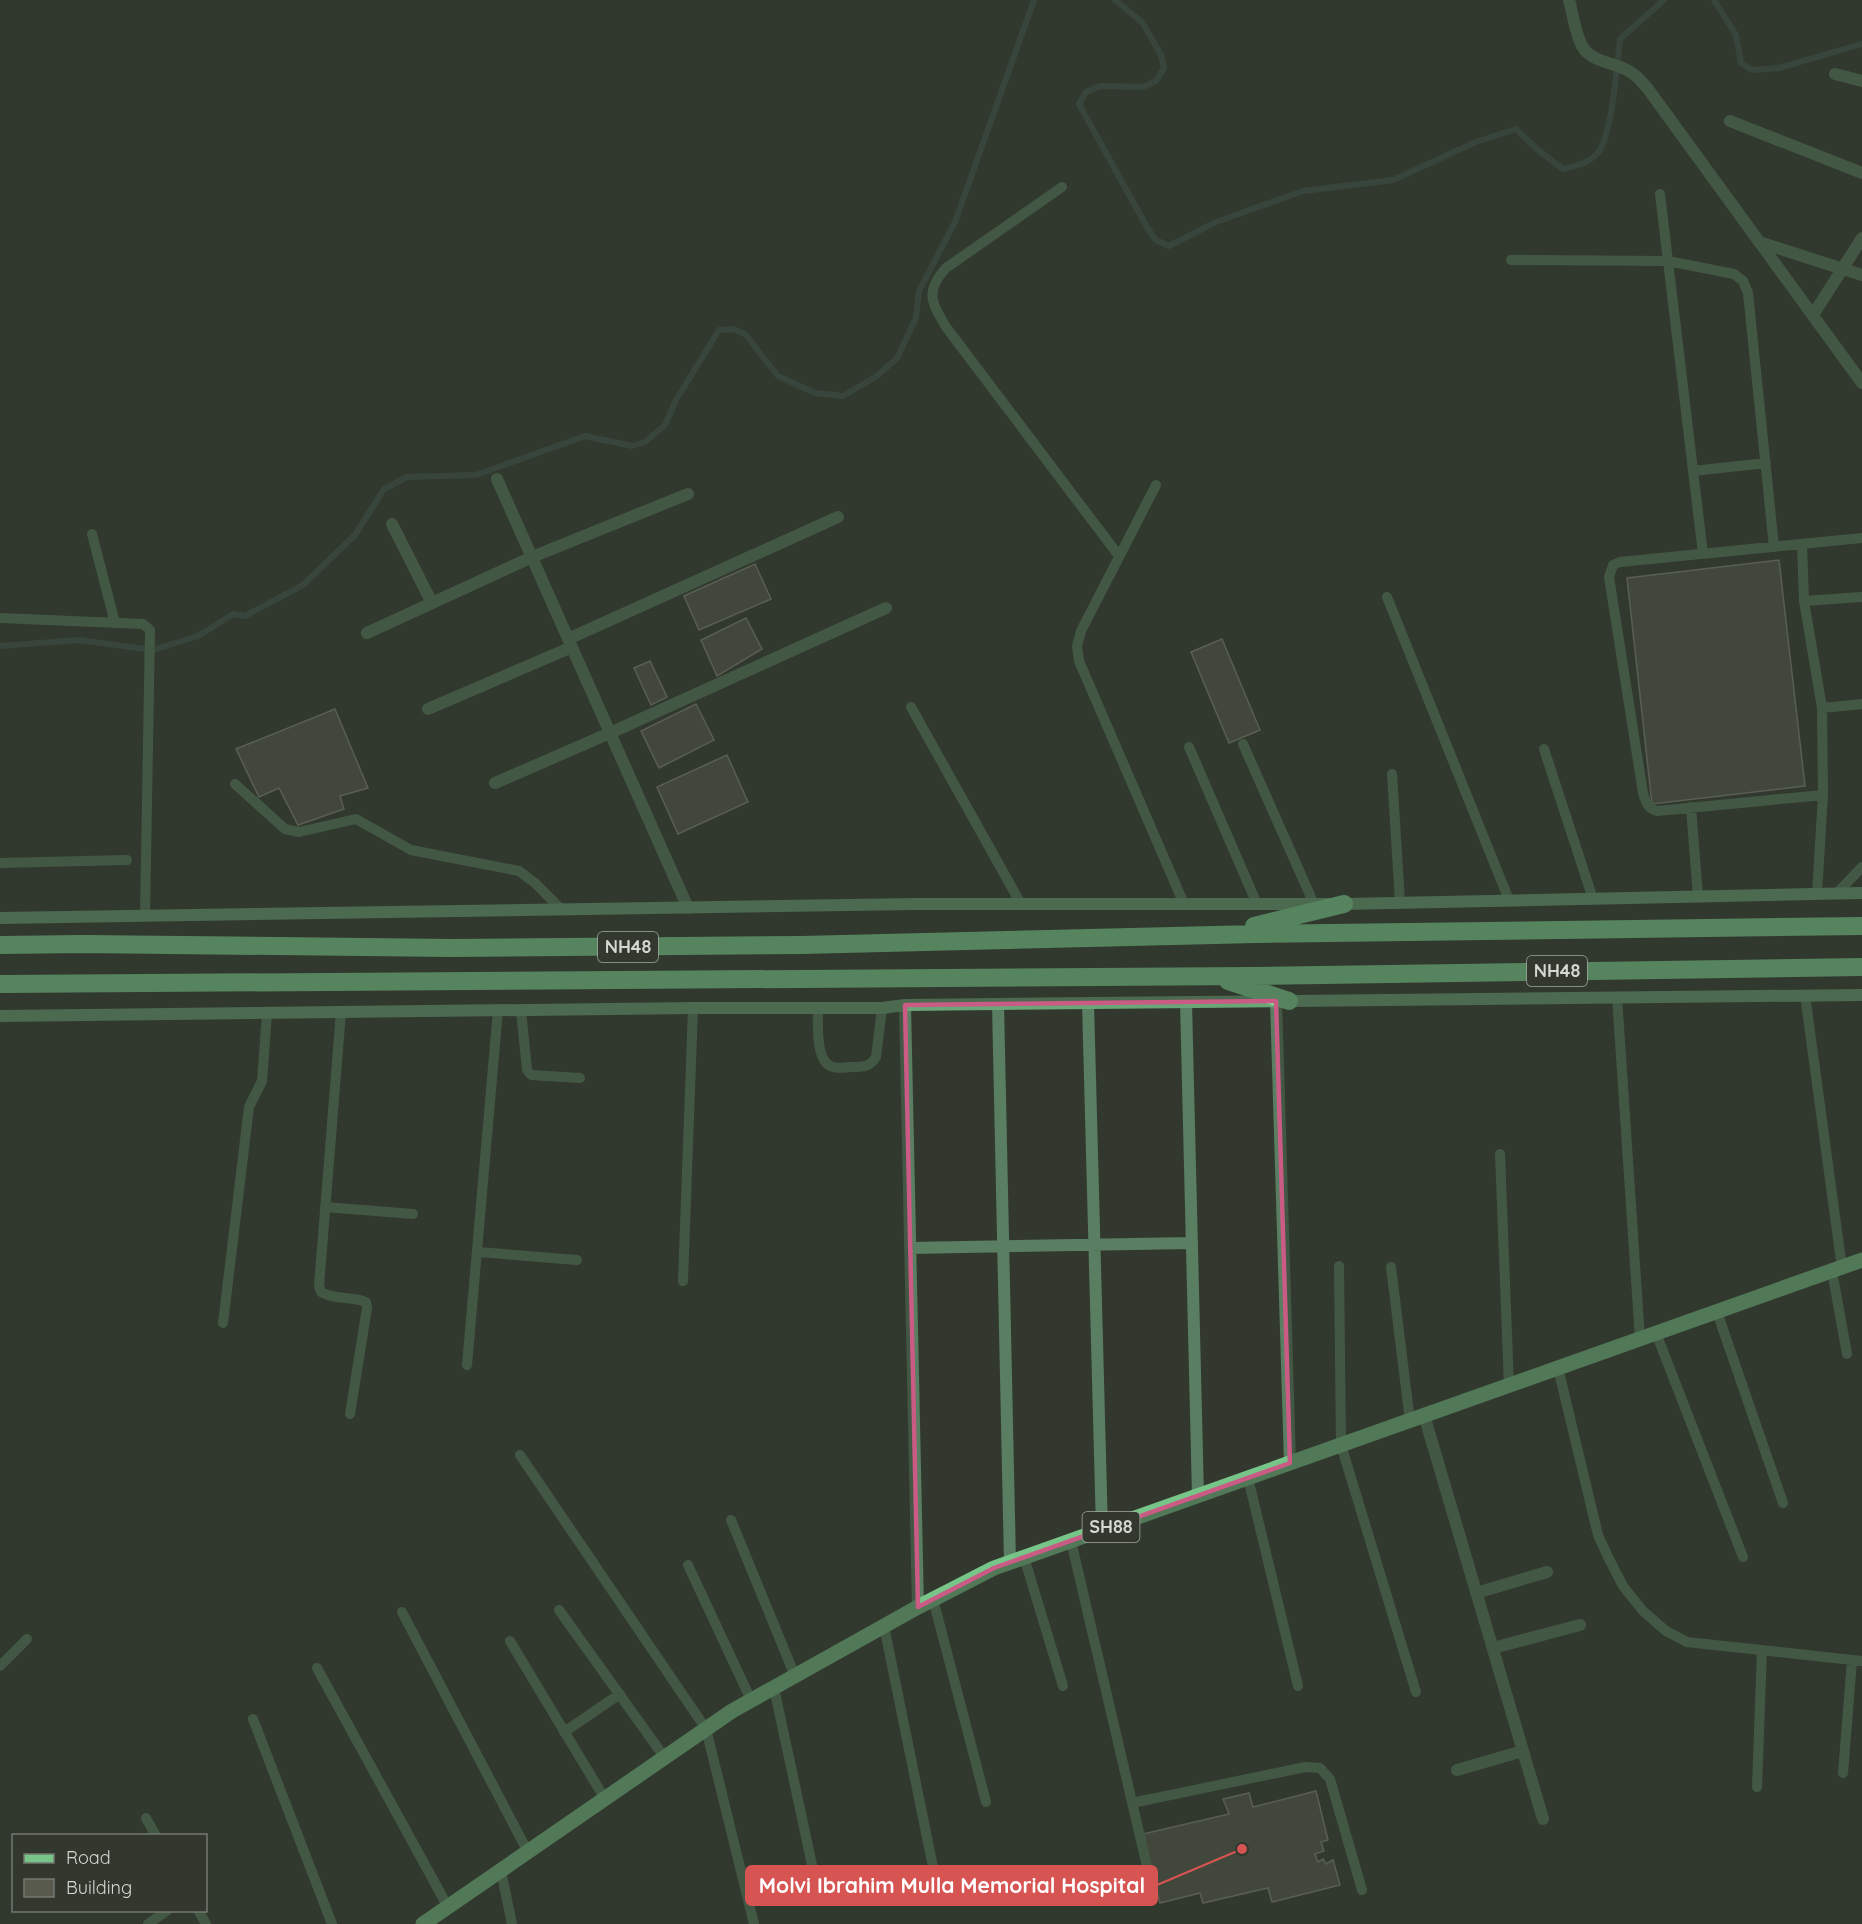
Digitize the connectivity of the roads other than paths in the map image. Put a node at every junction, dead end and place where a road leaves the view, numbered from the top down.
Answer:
1 (1569, 0) edge
2 (1835, 74) dead end
3 (1862, 81) edge
4 (1730, 121) dead end
5 (1862, 173) edge
6 (1062, 187) dead end
7 (1660, 195) dead end
8 (1862, 238) edge
9 (1759, 242) junction
10 (1511, 260) dead end
11 (1668, 261) junction
12 (1842, 268) junction
13 (1862, 275) edge
14 (1813, 315) junction
15 (1862, 384) edge
16 (1766, 463) junction
17 (1693, 471) junction
18 (497, 478) dead end
19 (1156, 485) dead end
20 (688, 494) dead end
21 (837, 517) dead end
22 (392, 524) dead end
23 (92, 534) dead end
24 (1862, 538) edge
25 (1802, 544) junction
26 (1774, 547) junction
27 (1703, 554) junction
28 (1119, 556) junction
29 (532, 557) junction
30 (1387, 597) dead end
31 (1862, 597) edge
32 (1804, 601) junction
33 (432, 603) junction
34 (886, 608) dead end
35 (0, 618) edge
36 (115, 623) junction
37 (367, 633) dead end
38 (570, 643) junction
39 (1862, 704) edge
40 (911, 707) dead end
41 (1822, 708) junction
42 (428, 710) dead end
43 (610, 733) junction
44 (1243, 744) dead end
45 (1189, 747) dead end
46 (1544, 749) dead end
47 (1392, 774) dead end
48 (495, 783) dead end
49 (236, 784) dead end
50 (1823, 795) junction
51 (1691, 807) junction
52 (127, 860) dead end
53 (0, 863) edge
54 (1862, 867) edge
55 (1837, 893) junction
56 (1862, 893) edge
57 (1817, 894) junction
58 (1698, 897) junction
59 (1593, 899) junction
60 (1509, 900) junction
61 (1400, 903) junction
62 (1021, 904) junction
63 (1184, 904) junction
64 (1257, 904) junction
65 (1314, 904) junction
66 (1344, 904) junction
67 (688, 908) junction
68 (562, 910) junction
69 (145, 916) junction
70 (0, 918) edge
71 (1862, 926) edge
72 (1220, 934) junction
73 (0, 945) edge
74 (1862, 967) edge
75 (1213, 976) junction
76 (0, 984) edge
77 (1805, 995) junction
78 (1862, 995) edge
79 (1617, 997) junction
80 (1282, 1001) junction
81 (1186, 1002) junction
82 (1088, 1003) junction
83 (998, 1004) junction
84 (905, 1005) junction
85 (693, 1008) junction
86 (818, 1008) junction
87 (882, 1008) junction
88 (498, 1010) junction
89 (520, 1010) junction
90 (341, 1012) junction
91 (267, 1013) junction
92 (0, 1016) edge
93 (580, 1078) dead end
94 (1500, 1154) dead end
95 (326, 1207) junction
96 (413, 1214) dead end
97 (1192, 1243) junction
98 (1094, 1245) junction
99 (1004, 1247) junction
100 (910, 1248) junction
101 (478, 1252) junction
102 (578, 1260) dead end
103 (1862, 1260) edge
104 (1339, 1266) dead end
105 (1391, 1268) dead end
106 (1837, 1269) junction
107 (683, 1281) dead end
108 (1716, 1312) junction
109 (223, 1323) dead end
110 (1656, 1334) junction
111 (1640, 1339) junction
112 (1847, 1354) dead end
113 (467, 1365) dead end
114 (1558, 1368) junction
115 (1509, 1386) junction
116 (350, 1414) dead end
117 (1417, 1418) junction
118 (1341, 1445) junction
119 (520, 1455) dead end
120 (1290, 1463) junction
121 (1248, 1478) junction
122 (1198, 1496) junction
123 (1783, 1503) dead end
124 (731, 1520) dead end
125 (1102, 1530) junction
126 (1071, 1541) junction
127 (1743, 1557) dead end
128 (1017, 1560) junction
129 (688, 1565) dead end
130 (1547, 1572) dead end
131 (1476, 1593) junction
132 (933, 1599) junction
133 (918, 1607) junction
134 (559, 1610) dead end
135 (402, 1612) dead end
136 (1580, 1625) dead end
137 (884, 1626) junction
138 (27, 1639) dead end
139 (510, 1641) dead end
140 (1493, 1648) junction
141 (1762, 1650) junction
142 (1857, 1661) edge
143 (0, 1666) edge
144 (316, 1668) dead end
145 (795, 1676) junction
146 (1063, 1686) dead end
147 (1298, 1686) dead end
148 (774, 1688) junction
149 (1416, 1692) dead end
150 (620, 1694) junction
151 (751, 1701) junction
152 (253, 1719) dead end
153 (706, 1729) junction
154 (564, 1732) junction
155 (1523, 1751) junction
156 (665, 1758) junction
157 (1457, 1770) dead end
158 (1843, 1773) dead end
159 (1757, 1787) dead end
160 (604, 1799) junction
161 (986, 1802) dead end
162 (1132, 1803) junction
163 (146, 1818) dead end
164 (1543, 1819) dead end
165 (155, 1834) edge
166 (528, 1852) junction
167 (933, 1867) dead end
168 (501, 1871) junction
169 (817, 1888) dead end
170 (1362, 1890) dead end
171 (1153, 1892) dead end
172 (448, 1907) junction
173 (166, 1912) edge
174 (148, 1924) edge
175 (332, 1924) edge
176 (423, 1924) edge
177 (512, 1924) edge
178 (754, 1924) edge

1 - 9 street
2 - 3 street
4 - 5 street
6 - 28 lane
7 - 11 lane
8 - 12 street
9 - 12 street
9 - 14 street
10 - 11 lane
11 - 16 lane
11 - 17 lane
12 - 13 street
12 - 14 street
14 - 15 street
16 - 17 lane
16 - 26 lane
17 - 27 lane
18 - 29 street
19 - 28 lane
20 - 29 street
21 - 38 street
22 - 33 street
23 - 36 lane
24 - 25 lane
25 - 26 lane
25 - 32 lane
26 - 27 lane
27 - 51 lane
28 - 63 lane
29 - 33 street
29 - 38 street
30 - 60 lane
31 - 32 lane
32 - 41 lane
33 - 37 street
34 - 43 street
35 - 36 lane
36 - 69 lane
38 - 42 street
38 - 43 street
39 - 41 lane
40 - 62 lane
41 - 50 lane
43 - 48 street
43 - 67 street
44 - 65 lane
45 - 64 lane
46 - 59 lane
47 - 61 lane
49 - 68 lane
50 - 51 lane
50 - 57 lane
51 - 58 lane
52 - 53 lane
54 - 55 lane
55 - 56 street
55 - 57 street
57 - 58 street
58 - 59 street
59 - 60 street
60 - 61 street
61 - 66 street
62 - 63 street
62 - 67 street
63 - 64 street
64 - 65 street
65 - 66 street
66 - 72 highway
67 - 68 street
68 - 69 street
69 - 70 street
71 - 72 highway, NH48
72 - 73 highway, NH48
74 - 75 highway, NH48
75 - 76 highway, NH48
75 - 80 highway
77 - 78 street
77 - 79 street
77 - 106 lane
79 - 80 street
79 - 111 lane
80 - 81 street
80 - 120 street
81 - 82 street
81 - 97 street
82 - 83 street
82 - 98 street
83 - 84 street
83 - 99 street
84 - 87 street
84 - 100 street
85 - 86 street
85 - 89 street
85 - 107 lane
86 - 87 street
86 - 87 lane
88 - 89 street
88 - 90 street
88 - 101 lane
89 - 93 lane
90 - 91 street
90 - 95 lane
91 - 92 street
91 - 109 lane
94 - 115 lane
95 - 96 lane
95 - 116 lane
97 - 98 street
97 - 122 street
98 - 99 street
98 - 125 street
99 - 100 street
99 - 128 street
100 - 133 street
101 - 102 lane
101 - 113 lane
103 - 106 main road, SH88
104 - 118 lane
105 - 117 lane
106 - 108 main road, SH88
106 - 112 lane
108 - 110 main road, SH88
108 - 123 lane
110 - 111 main road, SH88
110 - 127 lane
111 - 114 main road, SH88
114 - 115 main road, SH88
114 - 141 lane
115 - 117 main road, SH88
117 - 118 main road, SH88
117 - 131 street
118 - 120 main road, SH88
118 - 149 lane
119 - 153 lane
120 - 121 main road, SH88
121 - 122 main road, SH88
121 - 147 lane
122 - 125 main road, SH88
124 - 145 lane
125 - 126 main road, SH88
126 - 128 main road, SH88
126 - 162 lane
128 - 132 main road, SH88
128 - 146 lane
129 - 151 lane
130 - 131 street
131 - 140 street
132 - 133 main road, SH88
132 - 161 lane
133 - 137 main road, SH88
134 - 150 lane
135 - 166 lane
136 - 140 street
137 - 145 main road, SH88
137 - 167 lane
138 - 143 lane
139 - 154 lane
140 - 155 street
141 - 142 lane
141 - 159 lane
142 - 158 lane
144 - 172 lane
145 - 148 main road, SH88
148 - 151 main road, SH88
148 - 169 lane
150 - 154 lane
150 - 156 lane
151 - 153 main road, SH88
152 - 175 lane
153 - 156 main road, SH88
153 - 178 lane
154 - 160 lane
155 - 157 street
155 - 164 street
156 - 160 main road, SH88
160 - 166 main road, SH88
162 - 170 lane
162 - 171 lane
163 - 165 lane
166 - 168 main road, SH88
168 - 172 main road, SH88
168 - 177 lane
172 - 176 main road, SH88
173 - 174 lane

